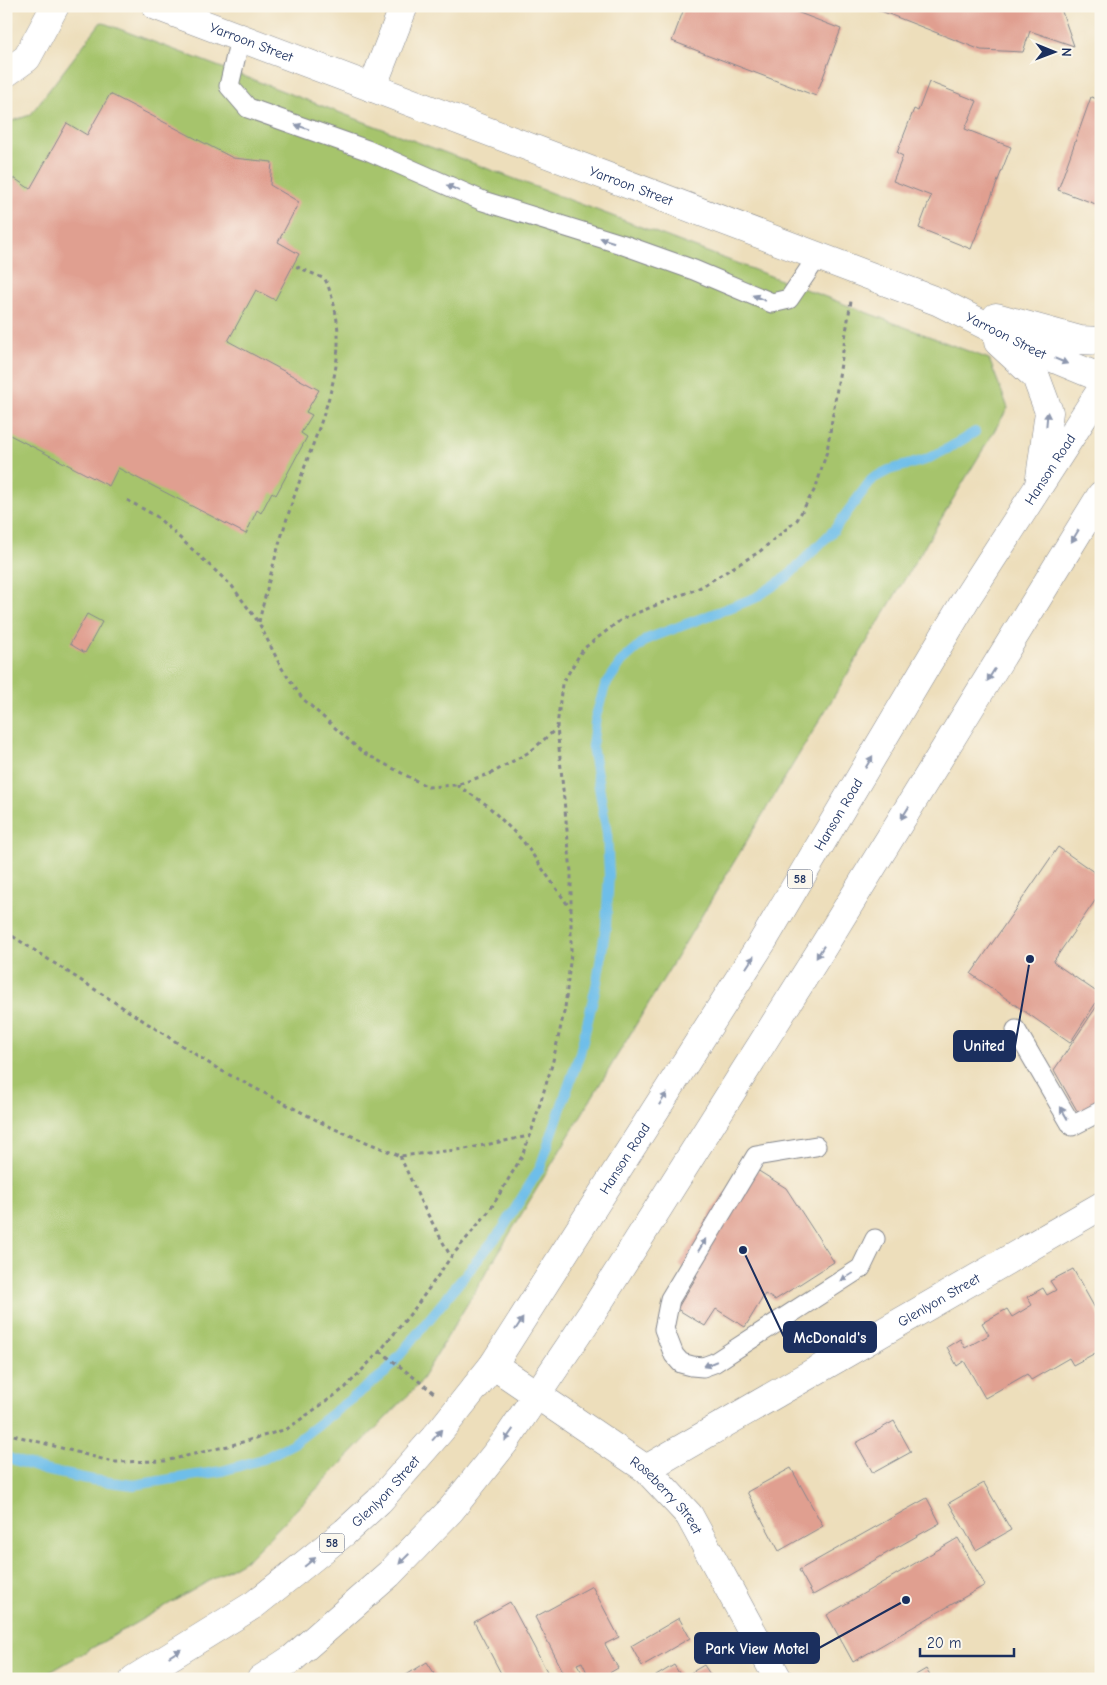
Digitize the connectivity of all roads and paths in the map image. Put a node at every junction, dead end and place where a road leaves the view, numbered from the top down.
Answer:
1 (55, 6) edge
2 (156, 6) edge
3 (404, 6) edge
4 (240, 38) junction
5 (6, 73) edge
6 (372, 88) junction
7 (818, 256) junction
8 (293, 265) dead end
9 (856, 271) junction
10 (939, 302) junction
11 (1101, 341) edge
12 (1101, 378) edge
13 (1101, 390) edge
14 (1039, 485) junction
15 (127, 500) dead end
16 (1097, 504) edge
17 (259, 623) junction
18 (558, 727) junction
19 (456, 785) junction
20 (570, 908) junction
21 (6, 932) edge
22 (1016, 1030) dead end
23 (1101, 1111) edge
24 (530, 1136) junction
25 (816, 1146) dead end
26 (400, 1156) junction
27 (1101, 1206) edge
28 (875, 1239) dead end
29 (451, 1257) junction
30 (380, 1351) junction
31 (493, 1365) junction
32 (435, 1394) dead end
33 (538, 1396) junction
34 (6, 1433) edge
35 (646, 1469) junction
36 (134, 1679) edge
37 (260, 1679) edge
38 (778, 1679) edge

1 - 5 main road
2 - 4 main road, Yarroon Street
3 - 6 main road
4 - 6 main road, Yarroon Street
7 -> 4 lane
6 - 7 main road, Yarroon Street
7 - 9 main road, Yarroon Street
8 - 17 path
9 - 10 main road, Yarroon Street
9 - 18 path
10 - 11 main road
10 -> 12 main road, Yarroon Street
14 -> 10 main road
13 - 14 main road, Hanson Road / 58
31 -> 14 main road, Hanson Road / 58
15 - 17 path
16 -> 33 main road
17 - 19 path
18 - 19 path
18 - 20 path
19 - 20 path
20 - 24 path
21 - 26 path
23 -> 22 lane
24 - 26 path
24 - 29 path
28 -> 25 lane
26 - 29 path
27 - 35 main road, Glenlyon Street
29 - 30 path
30 - 32 path
30 - 34 path
31 - 33 main road, Roseberry Street
36 -> 31 main road, Glenlyon Street / 58
33 - 35 main road, Roseberry Street
33 -> 37 main road
35 - 38 main road, Roseberry Street

